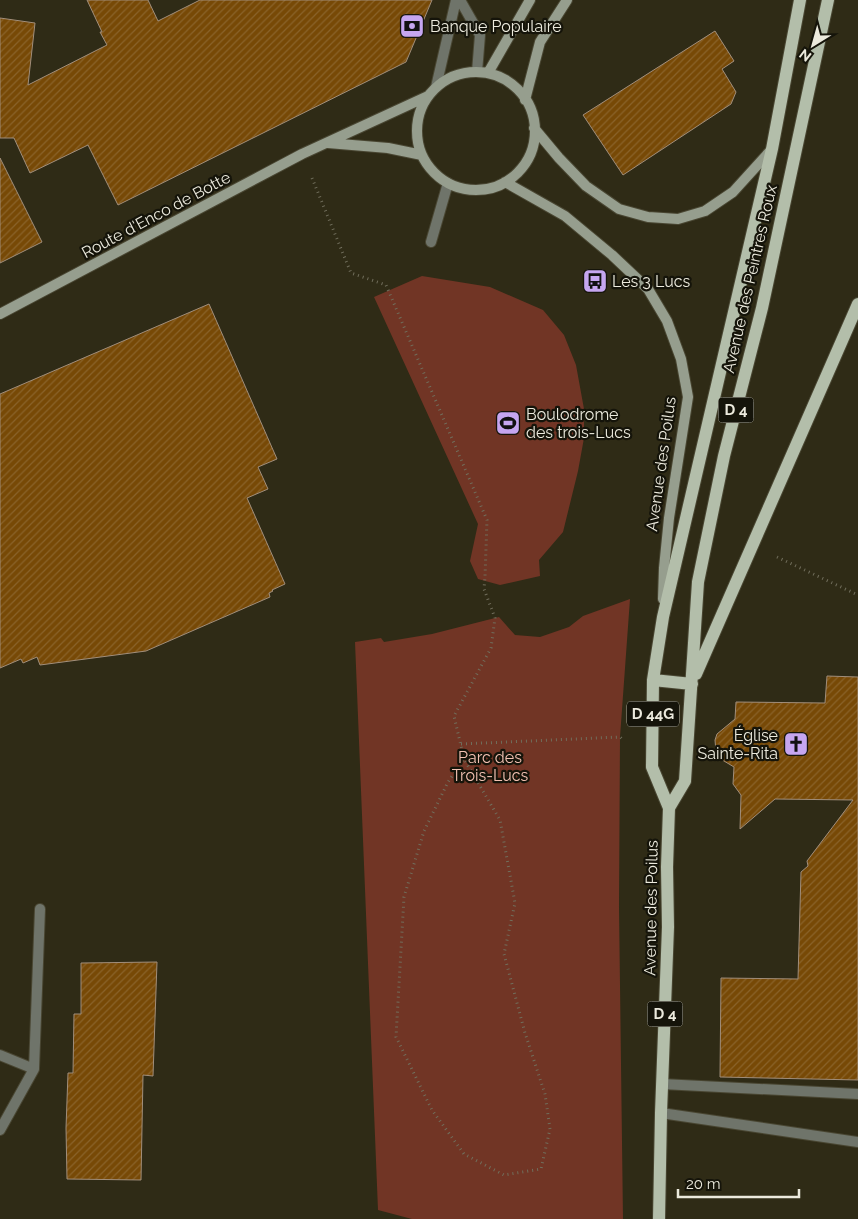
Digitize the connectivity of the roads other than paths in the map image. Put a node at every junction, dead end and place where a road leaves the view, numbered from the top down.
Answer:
1 (456, 0) edge
2 (460, 0) edge
3 (530, 0) edge
4 (567, 0) edge
5 (800, 0) edge
6 (828, 0) edge
7 (483, 73) junction
8 (436, 87) junction
9 (428, 96) junction
10 (525, 100) junction
11 (534, 128) junction
12 (327, 142) junction
13 (772, 149) junction
14 (422, 156) junction
15 (505, 182) junction
16 (448, 183) junction
17 (431, 242) dead end
18 (858, 304) edge
19 (0, 314) edge
20 (663, 617) junction
21 (653, 680) junction
22 (692, 684) junction
23 (669, 808) junction
24 (40, 908) dead end
25 (0, 1055) edge
26 (34, 1069) junction
27 (662, 1084) junction
28 (858, 1094) edge
29 (661, 1113) junction
30 (0, 1130) edge
31 (858, 1142) edge
32 (659, 1219) edge

1 - 8 street
2 - 7 street
3 - 7 main road
4 - 10 main road
5 - 13 main road, Avenue des Peintres Roux / D 44G
6 - 22 main road, Avenue des Peintres Roux / D 4
7 - 8 main road
7 - 10 main road
8 - 9 main road
9 - 12 main road, Route d'Enco de Botte
9 - 14 main road
10 - 11 main road
11 - 13 main road
11 - 15 main road
12 - 14 main road
12 - 19 main road, Route d'Enco de Botte
13 - 20 main road, Avenue des Peintres Roux / D 44G
14 - 16 main road
15 - 16 main road
15 - 20 main road, Avenue des Poilus / D 44G
16 - 17 street
18 - 22 main road
20 - 21 main road, Avenue des Poilus / D 44G
21 - 22 main road, D 44G
21 - 23 main road, Avenue des Poilus / D 44G
22 - 23 main road, Avenue des Poilus / D 4
23 - 27 main road, Avenue des Poilus / D 4
24 - 26 street
25 - 26 street
26 - 30 street
27 - 28 street
27 - 29 main road, Avenue des Poilus / D 4
29 - 31 street
29 - 32 main road, Avenue des Poilus / D 4

